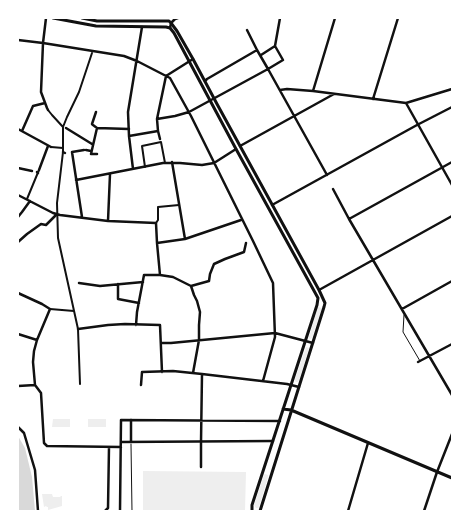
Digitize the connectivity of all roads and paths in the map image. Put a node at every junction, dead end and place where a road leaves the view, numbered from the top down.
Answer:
1 (46, 18) edge
2 (53, 18) edge
3 (82, 18) edge
4 (178, 18) edge
5 (280, 18) edge
6 (335, 18) edge
7 (398, 18) edge
8 (97, 19) edge
9 (170, 22) junction
10 (96, 26) junction
11 (142, 27) junction
12 (170, 28) junction
13 (247, 30) dead end
14 (18, 40) edge
15 (43, 42) junction
16 (275, 46) junction
17 (257, 50) junction
18 (92, 52) junction
19 (261, 55) junction
20 (193, 59) junction
21 (137, 61) junction
22 (189, 61) junction
23 (268, 69) junction
24 (166, 76) junction
25 (205, 81) junction
26 (452, 89) edge
27 (280, 90) junction
28 (313, 91) junction
29 (334, 94) junction
30 (214, 98) junction
31 (373, 99) junction
32 (210, 100) junction
33 (406, 103) junction
34 (45, 104) junction
35 (452, 107) edge
36 (48, 110) joint
37 (96, 112) dead end
38 (189, 112) junction
39 (294, 116) junction
40 (157, 119) junction
41 (417, 125) junction
42 (65, 128) junction
43 (96, 128) junction
44 (18, 129) edge
45 (129, 129) junction
46 (158, 131) junction
47 (22, 132) junction
48 (129, 136) junction
49 (160, 139) dead end
50 (92, 144) junction
51 (49, 146) junction
52 (240, 146) junction
53 (63, 148) junction
54 (236, 149) junction
55 (91, 151) junction
56 (97, 154) dead end
57 (172, 162) junction
58 (214, 162) junction
59 (452, 162) edge
60 (165, 163) junction
61 (145, 167) junction
62 (442, 167) junction
63 (18, 168) edge
64 (133, 169) junction
65 (32, 172) dead end
66 (38, 172) joint
67 (110, 174) junction
68 (326, 177) junction
69 (76, 180) junction
70 (452, 185) edge
71 (333, 189) dead end
72 (18, 195) edge
73 (29, 200) junction
74 (180, 205) junction
75 (272, 205) junction
76 (268, 207) junction
77 (57, 214) junction
78 (452, 216) edge
79 (18, 217) edge
80 (82, 217) junction
81 (241, 219) junction
82 (349, 219) junction
83 (108, 221) junction
84 (156, 223) junction
85 (185, 239) junction
86 (19, 241) edge
87 (157, 243) junction
88 (246, 243) dead end
89 (373, 259) junction
90 (160, 276) junction
91 (452, 281) edge
92 (143, 282) junction
93 (79, 283) dead end
94 (118, 284) junction
95 (191, 286) junction
96 (319, 290) junction
97 (18, 293) edge
98 (315, 293) junction
99 (139, 303) junction
100 (50, 309) junction
101 (74, 311) junction
102 (403, 311) junction
103 (136, 325) junction
104 (78, 329) junction
105 (275, 333) junction
106 (18, 334) edge
107 (37, 340) junction
108 (199, 340) junction
109 (305, 342) junction
110 (161, 343) junction
111 (313, 343) junction
112 (452, 344) edge
113 (429, 356) junction
114 (419, 361) joint
115 (162, 372) junction
116 (193, 373) junction
117 (202, 374) junction
118 (263, 381) junction
119 (80, 384) dead end
120 (292, 384) junction
121 (35, 385) junction
122 (18, 386) edge
123 (141, 386) dead end
124 (299, 387) junction
125 (452, 395) edge
126 (284, 409) junction
127 (292, 410) junction
128 (131, 420) junction
129 (201, 420) junction
130 (280, 421) junction
131 (18, 427) edge
132 (452, 434) edge
133 (273, 441) junction
134 (121, 442) junction
135 (131, 442) junction
136 (201, 442) junction
137 (368, 443) junction
138 (281, 444) junction
139 (108, 447) junction
140 (121, 447) junction
141 (202, 467) dead end
142 (264, 467) junction
143 (273, 470) junction
144 (437, 472) junction
145 (452, 478) edge
146 (38, 511) edge
147 (105, 511) edge
148 (120, 511) edge
149 (132, 511) edge
150 (252, 511) edge
151 (260, 511) edge
152 (348, 511) edge
153 (424, 511) edge

1 - 15 street
2 - 10 street
3 - 8 street
4 - 9 street
5 - 16 street
6 - 28 street
7 - 31 street
8 - 9 street
8 - 10 street
9 - 12 street
9 - 20 street
10 - 11 street
11 - 12 street
11 - 21 street
12 - 22 street
13 - 17 street
14 - 15 street
15 - 18 street
15 - 34 street
16 - 19 street
16 - 23 street
17 - 19 street
17 - 25 street
18 - 21 street
18 - 42 street
19 - 23 street
20 - 22 street
20 - 25 street
21 - 24 street
21 - 45 street
22 - 24 street
22 - 32 street
23 - 27 street
23 - 30 street
24 - 38 street
24 - 40 street
25 - 30 street
26 - 33 street
27 - 28 street
27 - 39 street
28 - 29 street
29 - 31 street
29 - 39 street
30 - 32 street
30 - 52 street
31 - 33 street
32 - 38 street
32 - 54 street
33 - 41 street
34 - 36 street
34 - 47 street
35 - 41 street
36 - 42 street
37 - 43 street
38 - 40 street
38 - 58 street
39 - 52 street
39 - 68 street
40 - 46 street
41 - 62 street
41 - 68 street
42 - 50 street
42 - 53 street
43 - 45 street
43 - 50 street
44 - 47 street
45 - 48 street
46 - 48 street
46 - 49 street
47 - 51 street
48 - 64 street
50 - 55 street
51 - 53 street
51 - 66 street
52 - 54 street
52 - 75 street
53 - 77 street
54 - 58 street
54 - 76 street
55 - 56 street
55 - 69 street
57 - 58 street
57 - 60 street
57 - 74 street
58 - 81 street
59 - 62 street
60 - 61 street
60 - 61 street
61 - 64 street
62 - 70 street
62 - 82 street
63 - 65 street
64 - 67 street
66 - 73 street
67 - 69 street
67 - 83 street
68 - 75 street
69 - 80 street
71 - 82 street
72 - 73 street
73 - 77 street
73 - 79 street
74 - 84 street
74 - 85 street
75 - 76 street
75 - 96 street
76 - 98 street
77 - 80 street
77 - 86 street
77 - 101 street
78 - 89 street
80 - 83 street
81 - 85 street
81 - 105 street
82 - 89 street
83 - 84 street
84 - 87 street
85 - 87 street
87 - 90 street
88 - 95 street
89 - 96 street
89 - 102 street
90 - 92 street
90 - 95 street
91 - 102 street
92 - 94 street
92 - 99 street
93 - 94 street
94 - 99 street
95 - 108 street
96 - 98 street
96 - 111 street
97 - 100 street
98 - 109 street
99 - 103 street
100 - 101 street
100 - 107 street
101 - 104 street
102 - 113 street
102 - 114 lane
103 - 104 street
103 - 110 street
104 - 119 street
105 - 108 street
105 - 109 street
105 - 118 street
106 - 107 street
107 - 121 street
108 - 110 street
108 - 116 street
109 - 111 street
109 - 120 street
110 - 115 street
111 - 124 street
112 - 113 street
113 - 114 street
113 - 125 street
115 - 116 street
115 - 123 street
116 - 117 street
117 - 118 street
117 - 129 street
118 - 120 street
120 - 124 street
120 - 126 street
121 - 122 street
121 - 139 street
124 - 127 street
126 - 127 street
126 - 130 street
127 - 137 street
127 - 138 street
128 - 129 street
128 - 134 street
128 - 135 street
129 - 130 street
129 - 136 street
130 - 133 street
131 - 146 street
132 - 144 street
133 - 136 street
133 - 138 street
133 - 142 street
134 - 135 street
134 - 140 street
135 - 136 street
135 - 149 lane
136 - 141 street
137 - 144 street
137 - 152 street
138 - 143 street
139 - 140 street
139 - 147 street
140 - 148 street
142 - 143 street
142 - 150 street
143 - 151 street
144 - 145 street
144 - 153 street

